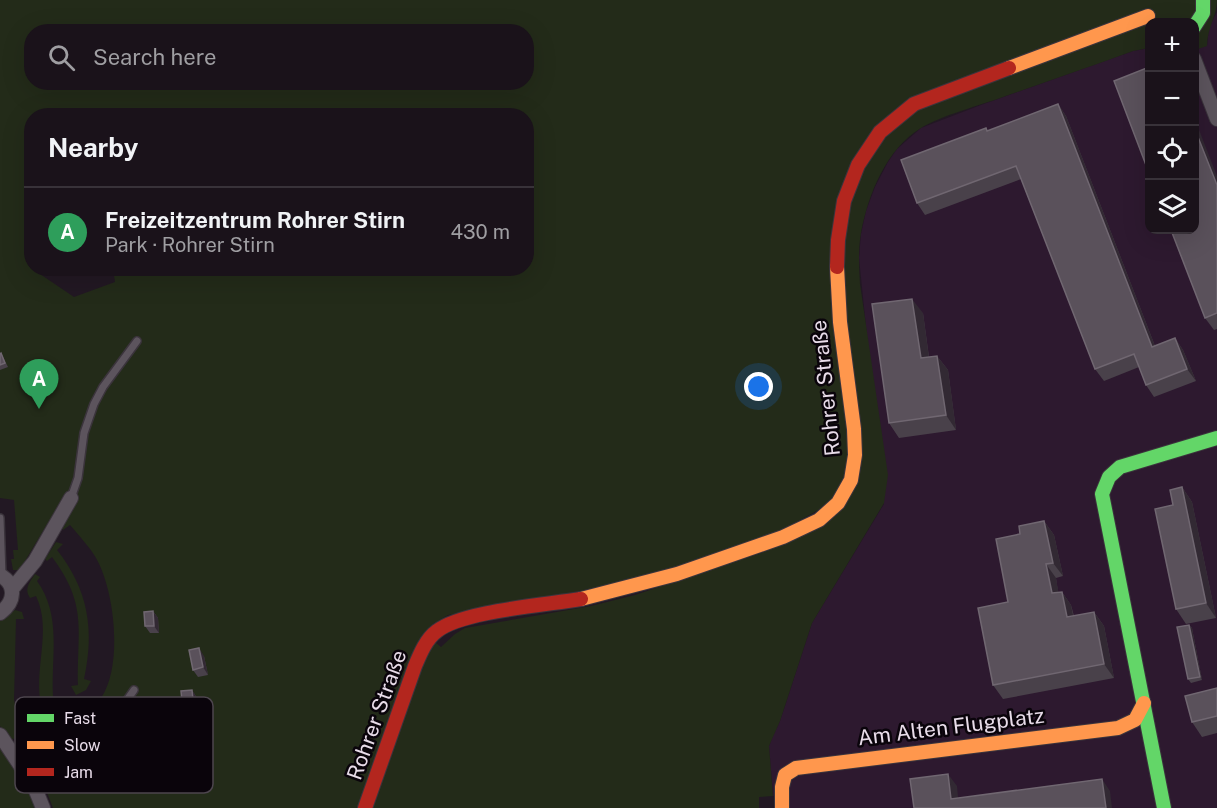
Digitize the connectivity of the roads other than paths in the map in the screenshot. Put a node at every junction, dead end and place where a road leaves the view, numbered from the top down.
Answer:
1 (1147, 0) edge
2 (1203, 0) edge
3 (1150, 18) edge
4 (1199, 19) edge
5 (1145, 21) edge
6 (1199, 72) edge
7 (1217, 119) edge
8 (137, 341) dead end
9 (1217, 438) edge
10 (71, 498) joint
11 (0, 518) edge
12 (1, 575) edge
13 (12, 589) junction
14 (0, 613) edge
15 (134, 690) dead end
16 (129, 697) edge
17 (1144, 703) junction
18 (0, 735) edge
19 (15, 758) edge
20 (37, 793) edge
21 (43, 808) edge
22 (365, 808) edge
23 (782, 808) edge
24 (1164, 808) edge

1 - 3 main road
2 - 4 main road
5 - 22 main road, Rohrer Straße
6 - 7 street
8 - 10 lane
9 - 17 main road
10 - 13 street
11 - 12 lane
12 - 13 street
13 - 14 street
15 - 16 lane
17 - 23 main road, Am Alten Flugplatz
17 - 24 main road
18 - 19 street
20 - 21 street

